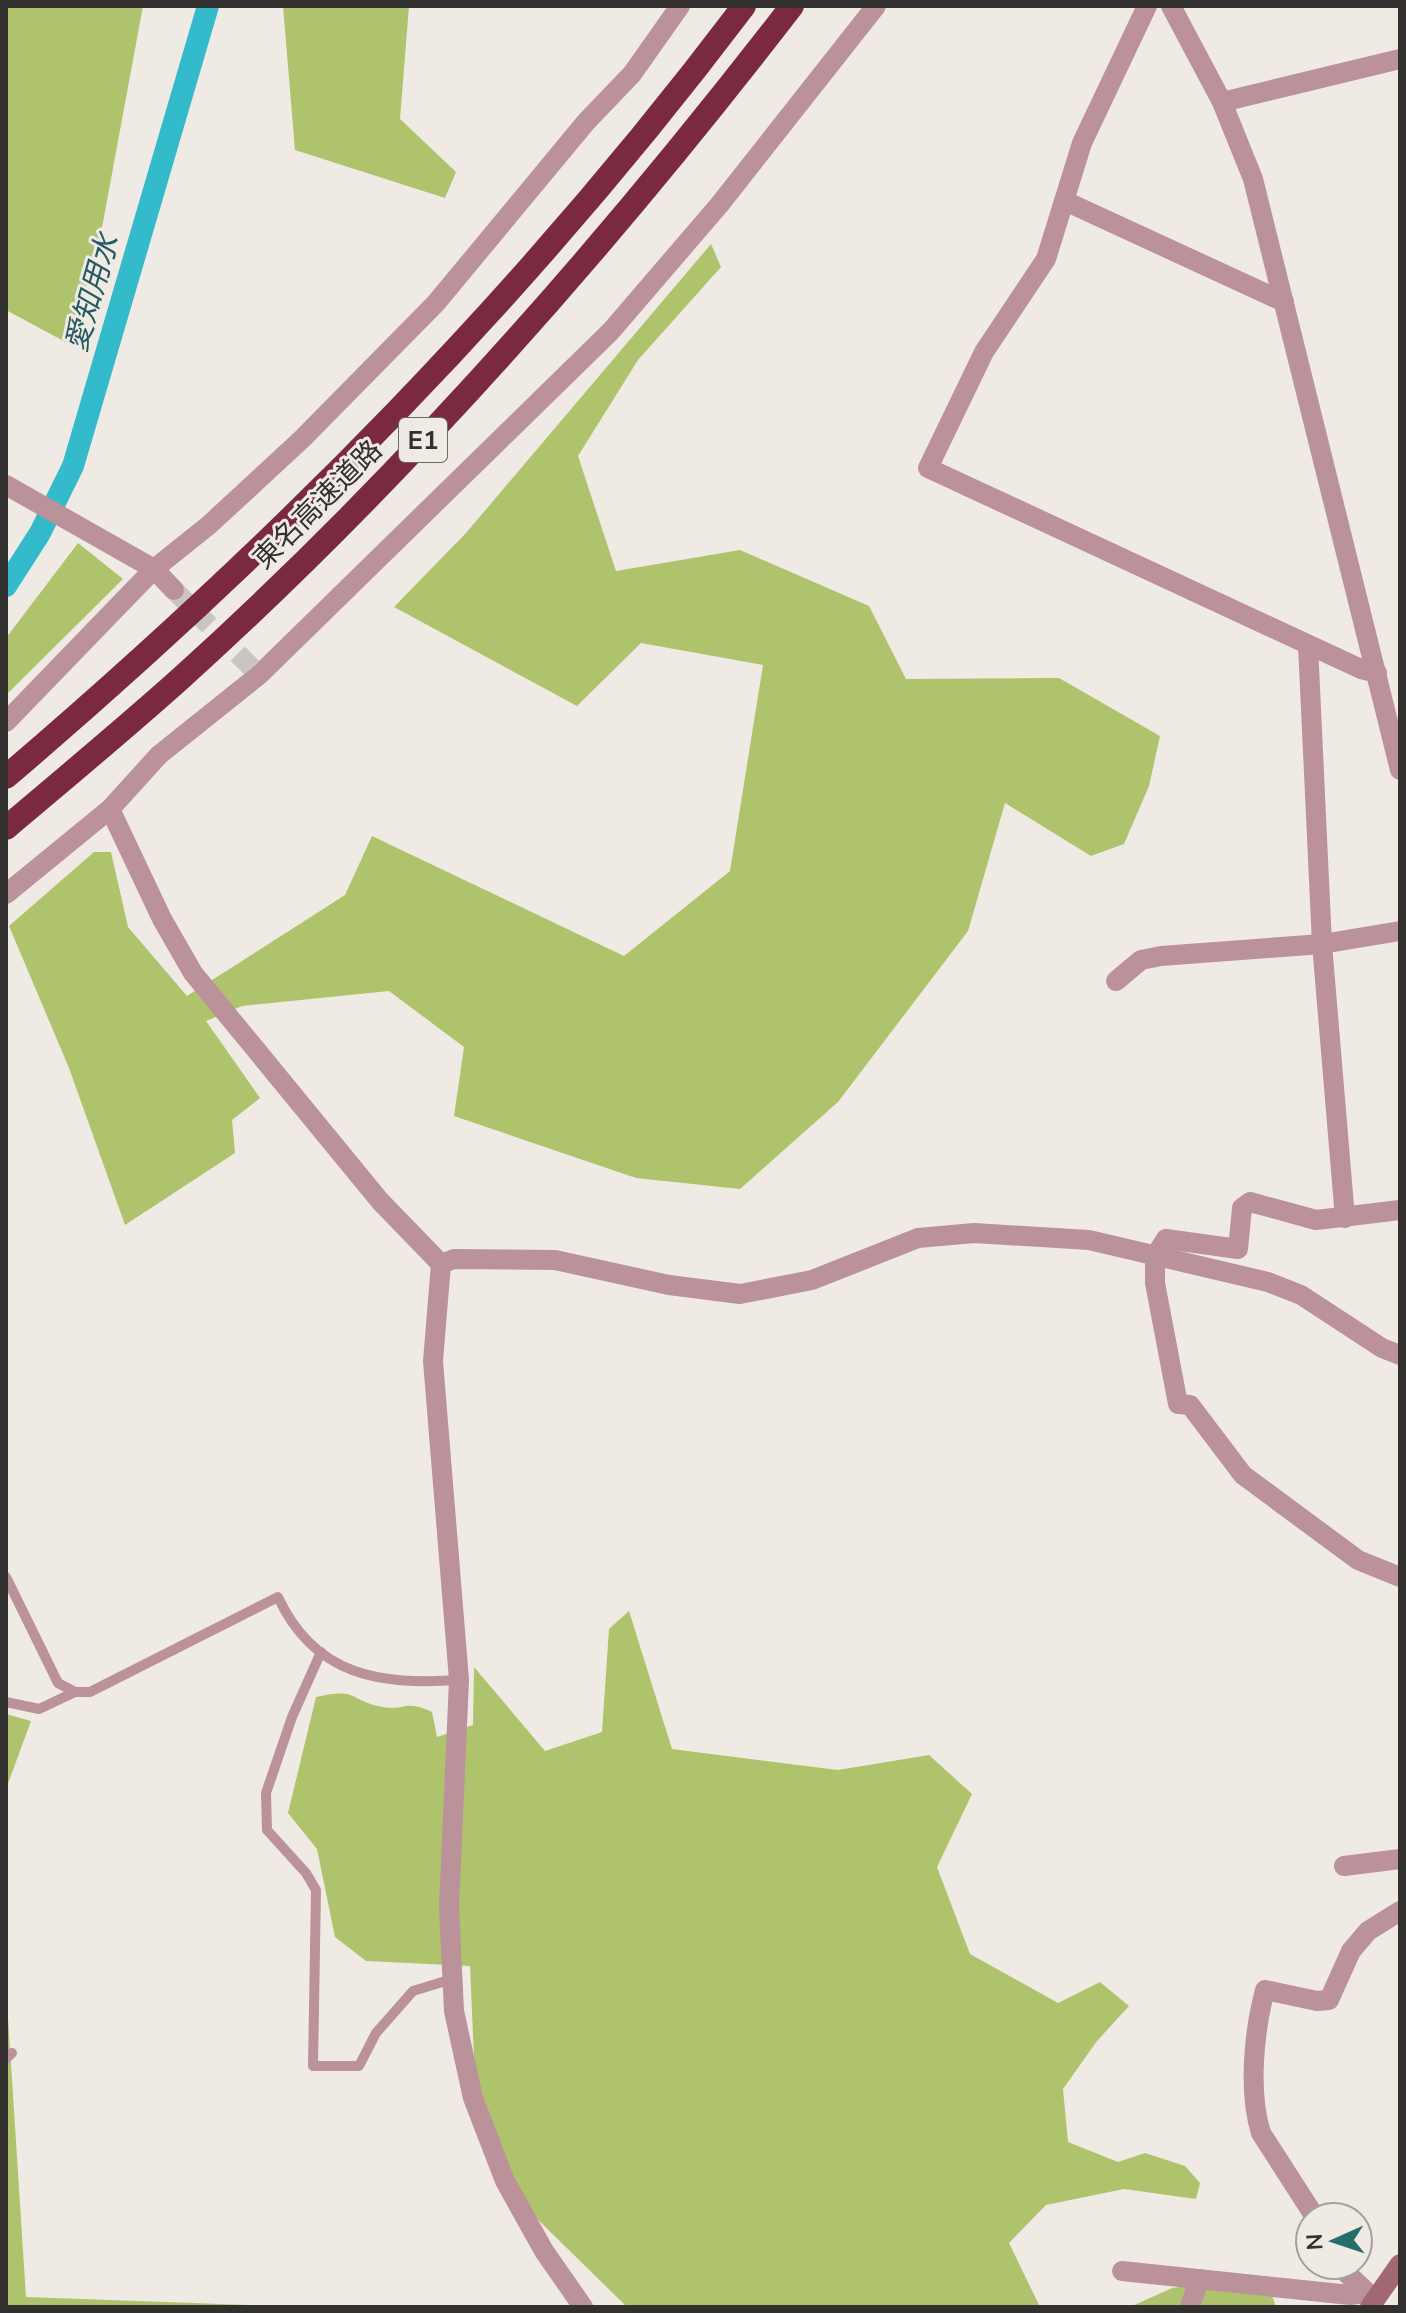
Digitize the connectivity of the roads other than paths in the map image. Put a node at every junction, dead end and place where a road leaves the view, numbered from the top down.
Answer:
1 (680, 6) edge
2 (744, 6) edge
3 (792, 6) edge
4 (876, 6) edge
5 (1147, 6) edge
6 (1171, 6) edge
7 (1400, 59) edge
8 (1222, 102) junction
9 (1065, 201) junction
10 (1284, 302) junction
11 (6, 485) edge
12 (154, 569) junction
13 (174, 590) tunnel mouth
14 (1308, 645) junction
15 (1377, 673) junction
16 (6, 722) edge
17 (1400, 770) edge
18 (6, 777) edge
19 (110, 809) junction
20 (6, 828) edge
21 (6, 894) edge
22 (1400, 931) edge
23 (1322, 944) junction
24 (1116, 981) dead end
25 (1400, 1210) edge
26 (1345, 1218) junction
27 (1155, 1256) junction
28 (441, 1264) junction
29 (1400, 1355) edge
30 (6, 1577) edge
31 (1400, 1577) edge
32 (321, 1652) junction
33 (459, 1680) junction
34 (75, 1692) junction
35 (6, 1702) edge
36 (1400, 1859) edge
37 (1344, 1866) dead end
38 (1400, 1911) edge
39 (452, 1979) junction
40 (1305, 2201) edge
41 (1400, 2264) edge
42 (1122, 2271) dead end
43 (1199, 2279) junction
44 (1353, 2281) edge
45 (1371, 2300) edge
46 (583, 2307) edge
47 (1190, 2307) edge

1 - 12 street
2 - 18 highway, 東名高速道路 / E1
3 - 20 highway, 東名高速道路 / E1
4 - 19 street
5 - 9 street
6 - 8 street
7 - 8 street
8 - 10 street
9 - 10 street
9 - 14 street
10 - 15 street
11 - 12 street
12 - 13 street
12 - 16 street
14 - 15 street
14 - 23 street
15 - 17 street
19 - 21 street
19 - 28 street
22 - 23 street
23 - 24 street
23 - 26 street
25 - 26 street
26 - 27 street
27 - 28 street
27 - 29 street
27 - 31 street
28 - 33 street
30 - 34 lane
32 - 33 lane
32 - 34 lane
32 - 39 lane
33 - 39 street
34 - 35 lane
36 - 37 street
38 - 40 street
39 - 46 street
41 - 45 main road
42 - 43 street
43 - 45 street
43 - 47 street
44 - 45 street

